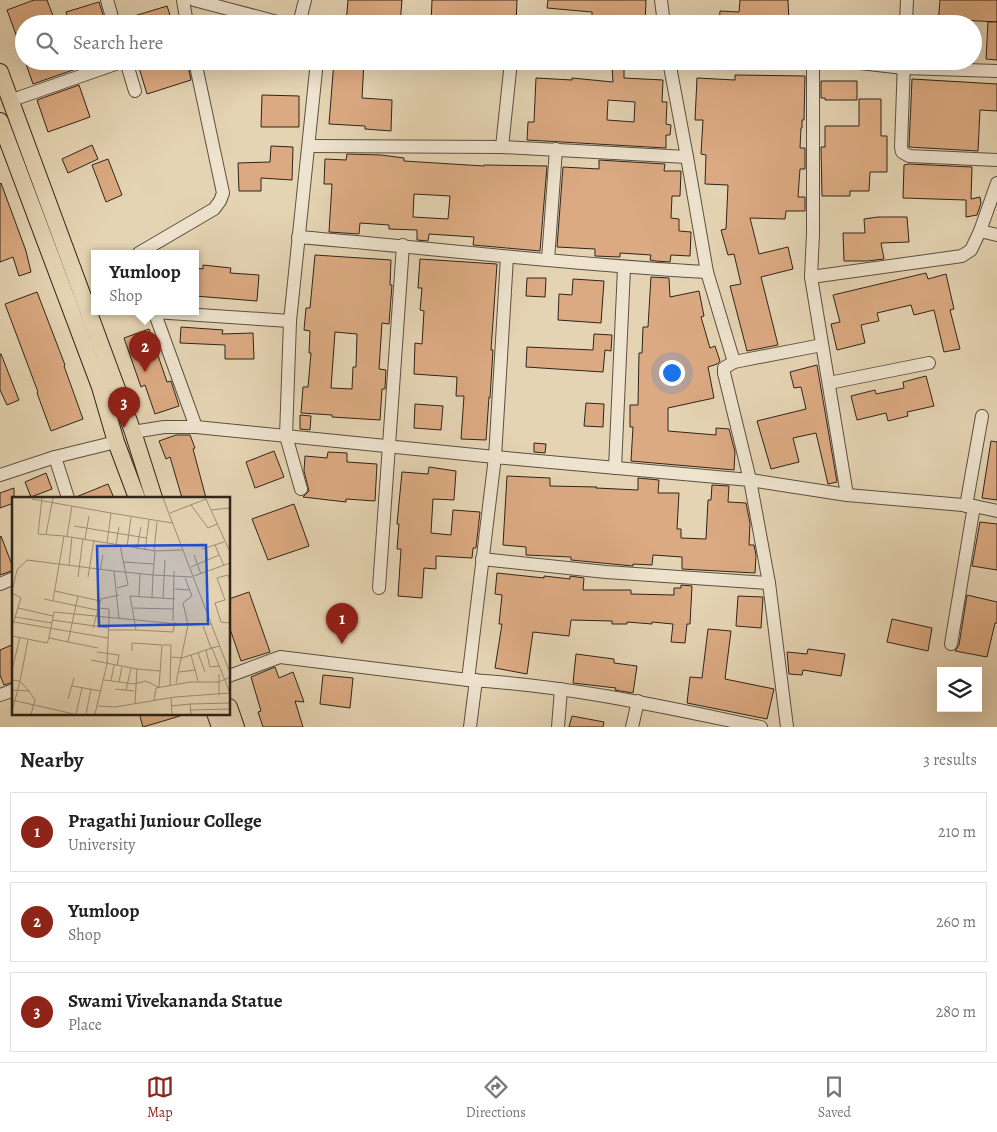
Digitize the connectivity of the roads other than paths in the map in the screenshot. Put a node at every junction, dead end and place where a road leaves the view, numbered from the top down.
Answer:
1 (107, 0) edge
2 (182, 0) edge
3 (194, 0) edge
4 (305, 0) edge
5 (661, 0) edge
6 (907, 0) edge
7 (111, 15) edge
8 (186, 15) edge
9 (251, 15) edge
10 (301, 15) edge
11 (663, 15) edge
12 (906, 15) edge
13 (99, 70) edge
14 (128, 70) edge
15 (197, 70) edge
16 (316, 70) edge
17 (510, 70) edge
18 (671, 70) edge
19 (813, 70) edge
20 (904, 70) edge
21 (982, 70) edge
22 (997, 71) edge
23 (0, 72) edge
24 (135, 91) dead end
25 (12, 100) junction
26 (0, 121) edge
27 (309, 146) junction
28 (502, 147) junction
29 (556, 149) junction
30 (687, 157) junction
31 (997, 160) edge
32 (997, 183) edge
33 (980, 231) junction
34 (997, 235) edge
35 (298, 237) junction
36 (403, 245) junction
37 (143, 250) edge
38 (507, 257) junction
39 (548, 260) junction
40 (624, 268) junction
41 (706, 272) junction
42 (811, 277) junction
43 (199, 314) edge
44 (155, 315) edge
45 (290, 321) junction
46 (822, 345) junction
47 (734, 362) junction
48 (928, 364) dead end
49 (829, 383) junction
50 (982, 416) dead end
51 (196, 426) junction
52 (133, 432) junction
53 (286, 436) junction
54 (116, 442) junction
55 (388, 447) junction
56 (55, 457) junction
57 (495, 457) junction
58 (615, 468) junction
59 (0, 475) edge
60 (750, 480) junction
61 (301, 489) dead end
62 (847, 495) junction
63 (68, 497) edge
64 (137, 497) edge
65 (154, 497) edge
66 (970, 506) junction
67 (997, 511) edge
68 (482, 559) junction
69 (12, 579) edge
70 (769, 583) junction
71 (0, 584) edge
72 (379, 588) dead end
73 (951, 644) dead end
74 (230, 676) edge
75 (472, 680) junction
76 (561, 689) junction
77 (12, 691) edge
78 (0, 695) edge
79 (638, 701) junction
80 (230, 711) edge
81 (214, 714) edge
82 (729, 724) edge
83 (220, 727) edge
84 (236, 727) edge
85 (470, 727) edge
86 (558, 727) edge
87 (632, 727) edge
88 (761, 727) edge
89 (786, 727) edge

1 - 7 street
2 - 8 street
3 - 9 street
4 - 10 street
5 - 11 street
6 - 12 street
13 - 25 street
14 - 24 street
15 - 37 street
16 - 27 street
17 - 28 street
18 - 30 street
19 - 42 street
20 - 31 street
21 - 22 street
23 - 25 main road
25 - 52 main road
26 - 54 main road
27 - 28 street
27 - 35 street
28 - 29 street
29 - 30 street
29 - 39 street
30 - 41 street
32 - 33 street
33 - 34 street
33 - 42 street
35 - 36 street
35 - 45 street
36 - 38 street
36 - 55 street
38 - 39 street
38 - 57 street
39 - 40 street
40 - 41 street
40 - 58 street
41 - 47 street
42 - 46 street
43 - 45 street
44 - 51 street
45 - 53 street
46 - 47 street
46 - 49 street
47 - 60 street
48 - 49 street
49 - 62 street
50 - 66 street
51 - 52 street
51 - 53 street
52 - 65 main road
53 - 55 street
53 - 61 street
54 - 56 street
54 - 64 main road
55 - 57 street
55 - 72 street
56 - 59 street
56 - 63 street
57 - 58 street
57 - 68 street
58 - 60 street
60 - 62 street
60 - 70 street
62 - 66 street
66 - 67 street
66 - 73 street
68 - 70 street
68 - 75 street
69 - 71 street
70 - 89 street
74 - 75 street
75 - 76 street
75 - 85 street
76 - 79 street
76 - 86 street
77 - 78 street
79 - 82 street
79 - 87 street
80 - 84 main road
81 - 83 main road
82 - 88 street

